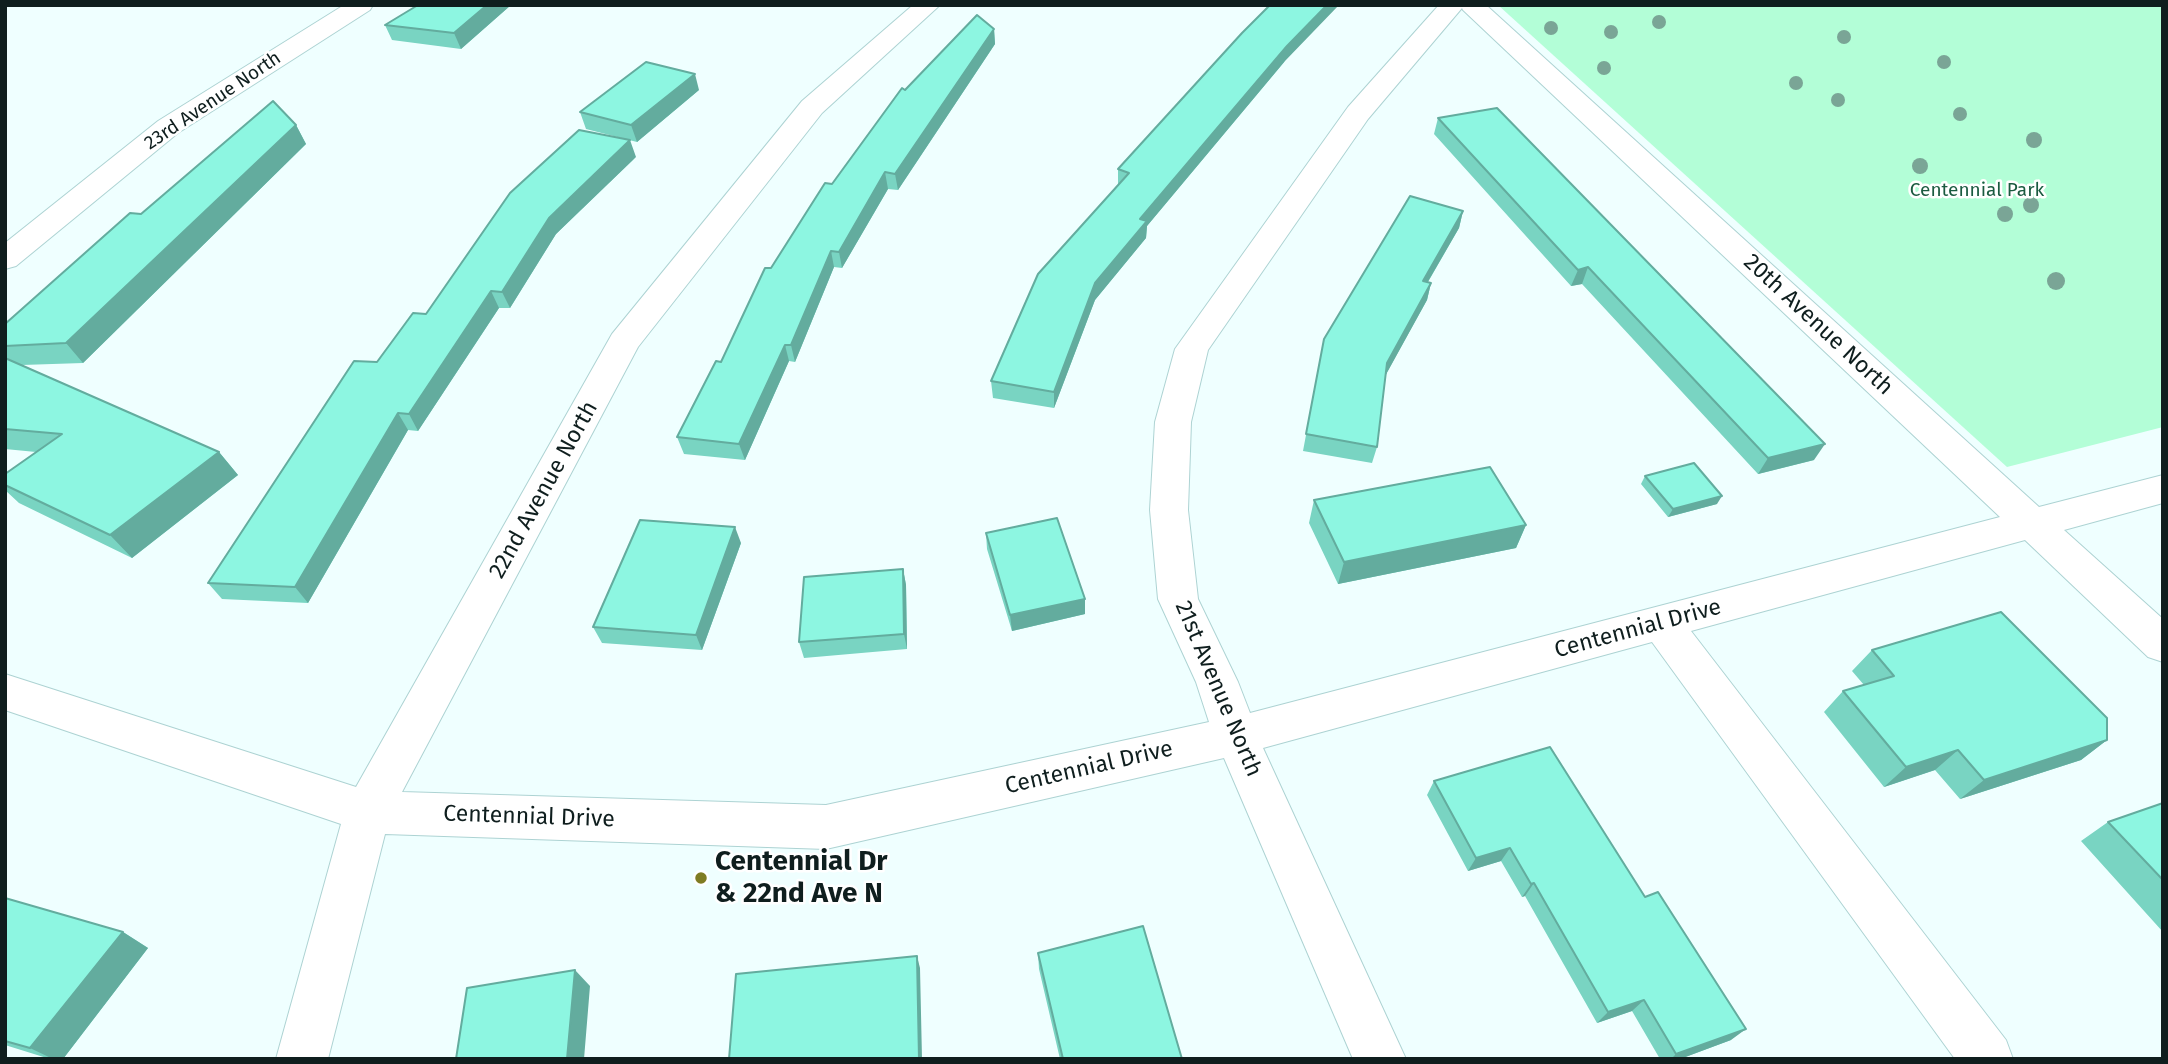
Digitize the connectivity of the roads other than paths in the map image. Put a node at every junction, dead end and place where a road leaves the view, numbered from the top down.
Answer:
1 (361, 5) edge
2 (928, 5) edge
3 (1452, 5) edge
4 (1472, 5) edge
5 (5, 259) edge
6 (2163, 489) edge
7 (2033, 524) junction
8 (1661, 623) junction
9 (2163, 645) edge
10 (5, 692) edge
11 (1236, 736) junction
12 (367, 812) junction
13 (302, 1059) edge
14 (1380, 1059) edge
15 (1987, 1059) edge

1 - 5 street, 23rd Avenue North
2 - 12 street, 22nd Avenue North
3 - 11 street, 21st Avenue North
4 - 7 street, 20th Avenue North
6 - 7 street, Centennial Drive
7 - 8 street, Centennial Drive
7 - 9 street, 20th Avenue North
8 - 11 street, Centennial Drive
8 - 15 street
10 - 12 street, Centennial Drive
11 - 12 street, Centennial Drive
11 - 14 street, 21st Avenue North
12 - 13 street, 22nd Avenue North

